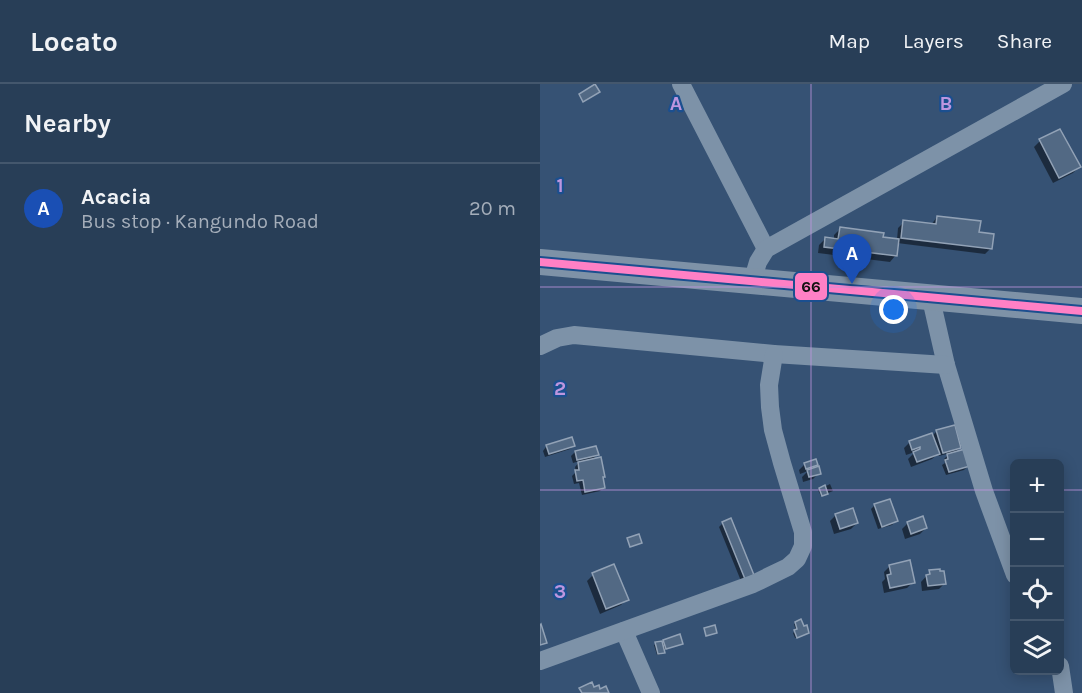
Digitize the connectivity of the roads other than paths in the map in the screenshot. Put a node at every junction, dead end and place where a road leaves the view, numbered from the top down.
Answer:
1 (681, 84) edge
2 (1056, 86) edge
3 (766, 249) junction
4 (540, 262) edge
5 (752, 282) junction
6 (931, 298) junction
7 (1082, 311) edge
8 (540, 345) edge
9 (774, 354) junction
10 (946, 365) junction
11 (1011, 567) edge
12 (624, 631) junction
13 (540, 661) edge
14 (1064, 675) edge
15 (1073, 692) edge
16 (651, 693) edge

1 - 3 street
2 - 3 street
3 - 5 street
4 - 5 highway
5 - 6 highway
6 - 7 highway
6 - 10 street
8 - 9 street
9 - 10 street
9 - 12 street
10 - 11 street
12 - 13 street
12 - 16 street
14 - 15 street

